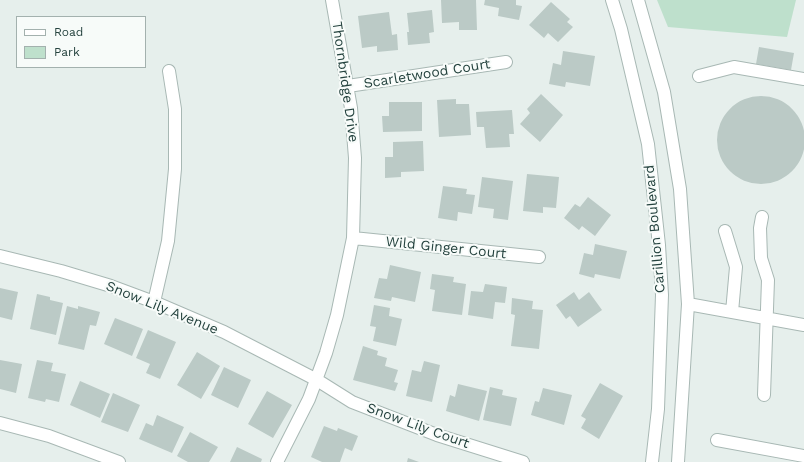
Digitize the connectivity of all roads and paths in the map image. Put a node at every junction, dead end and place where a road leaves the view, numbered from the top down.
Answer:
1 (332, 0) edge
2 (612, 0) edge
3 (638, 0) edge
4 (506, 62) dead end
5 (170, 71) dead end
6 (699, 76) dead end
7 (804, 79) edge
8 (348, 86) junction
9 (762, 217) dead end
10 (725, 231) dead end
11 (353, 238) junction
12 (0, 256) edge
13 (539, 257) dead end
14 (154, 302) junction
15 (688, 304) junction
16 (732, 312) junction
17 (767, 318) junction
18 (804, 325) edge
19 (317, 380) junction
20 (764, 395) dead end
21 (0, 423) edge
22 (717, 440) dead end
23 (804, 456) edge
24 (119, 462) edge
25 (278, 462) edge
26 (523, 462) edge
27 (652, 462) edge
28 (678, 462) edge

1 - 8 street, Thornbridge Drive
2 - 27 street, Carillion Boulevard
3 - 15 street, Carillion Boulevard
4 - 8 street, Scarletwood Court
5 - 14 street
6 - 7 street
8 - 11 street, Thornbridge Drive
9 - 17 street
10 - 16 street
11 - 13 street, Wild Ginger Court
11 - 19 street, Thornbridge Drive
12 - 14 street, Snow Lily Avenue
14 - 19 street, Snow Lily Avenue
15 - 16 street
15 - 28 street, Carillion Boulevard
16 - 17 street
17 - 18 street
17 - 20 street
19 - 25 street, Thornbridge Drive
19 - 26 street, Snow Lily Court
21 - 24 street
22 - 23 street

